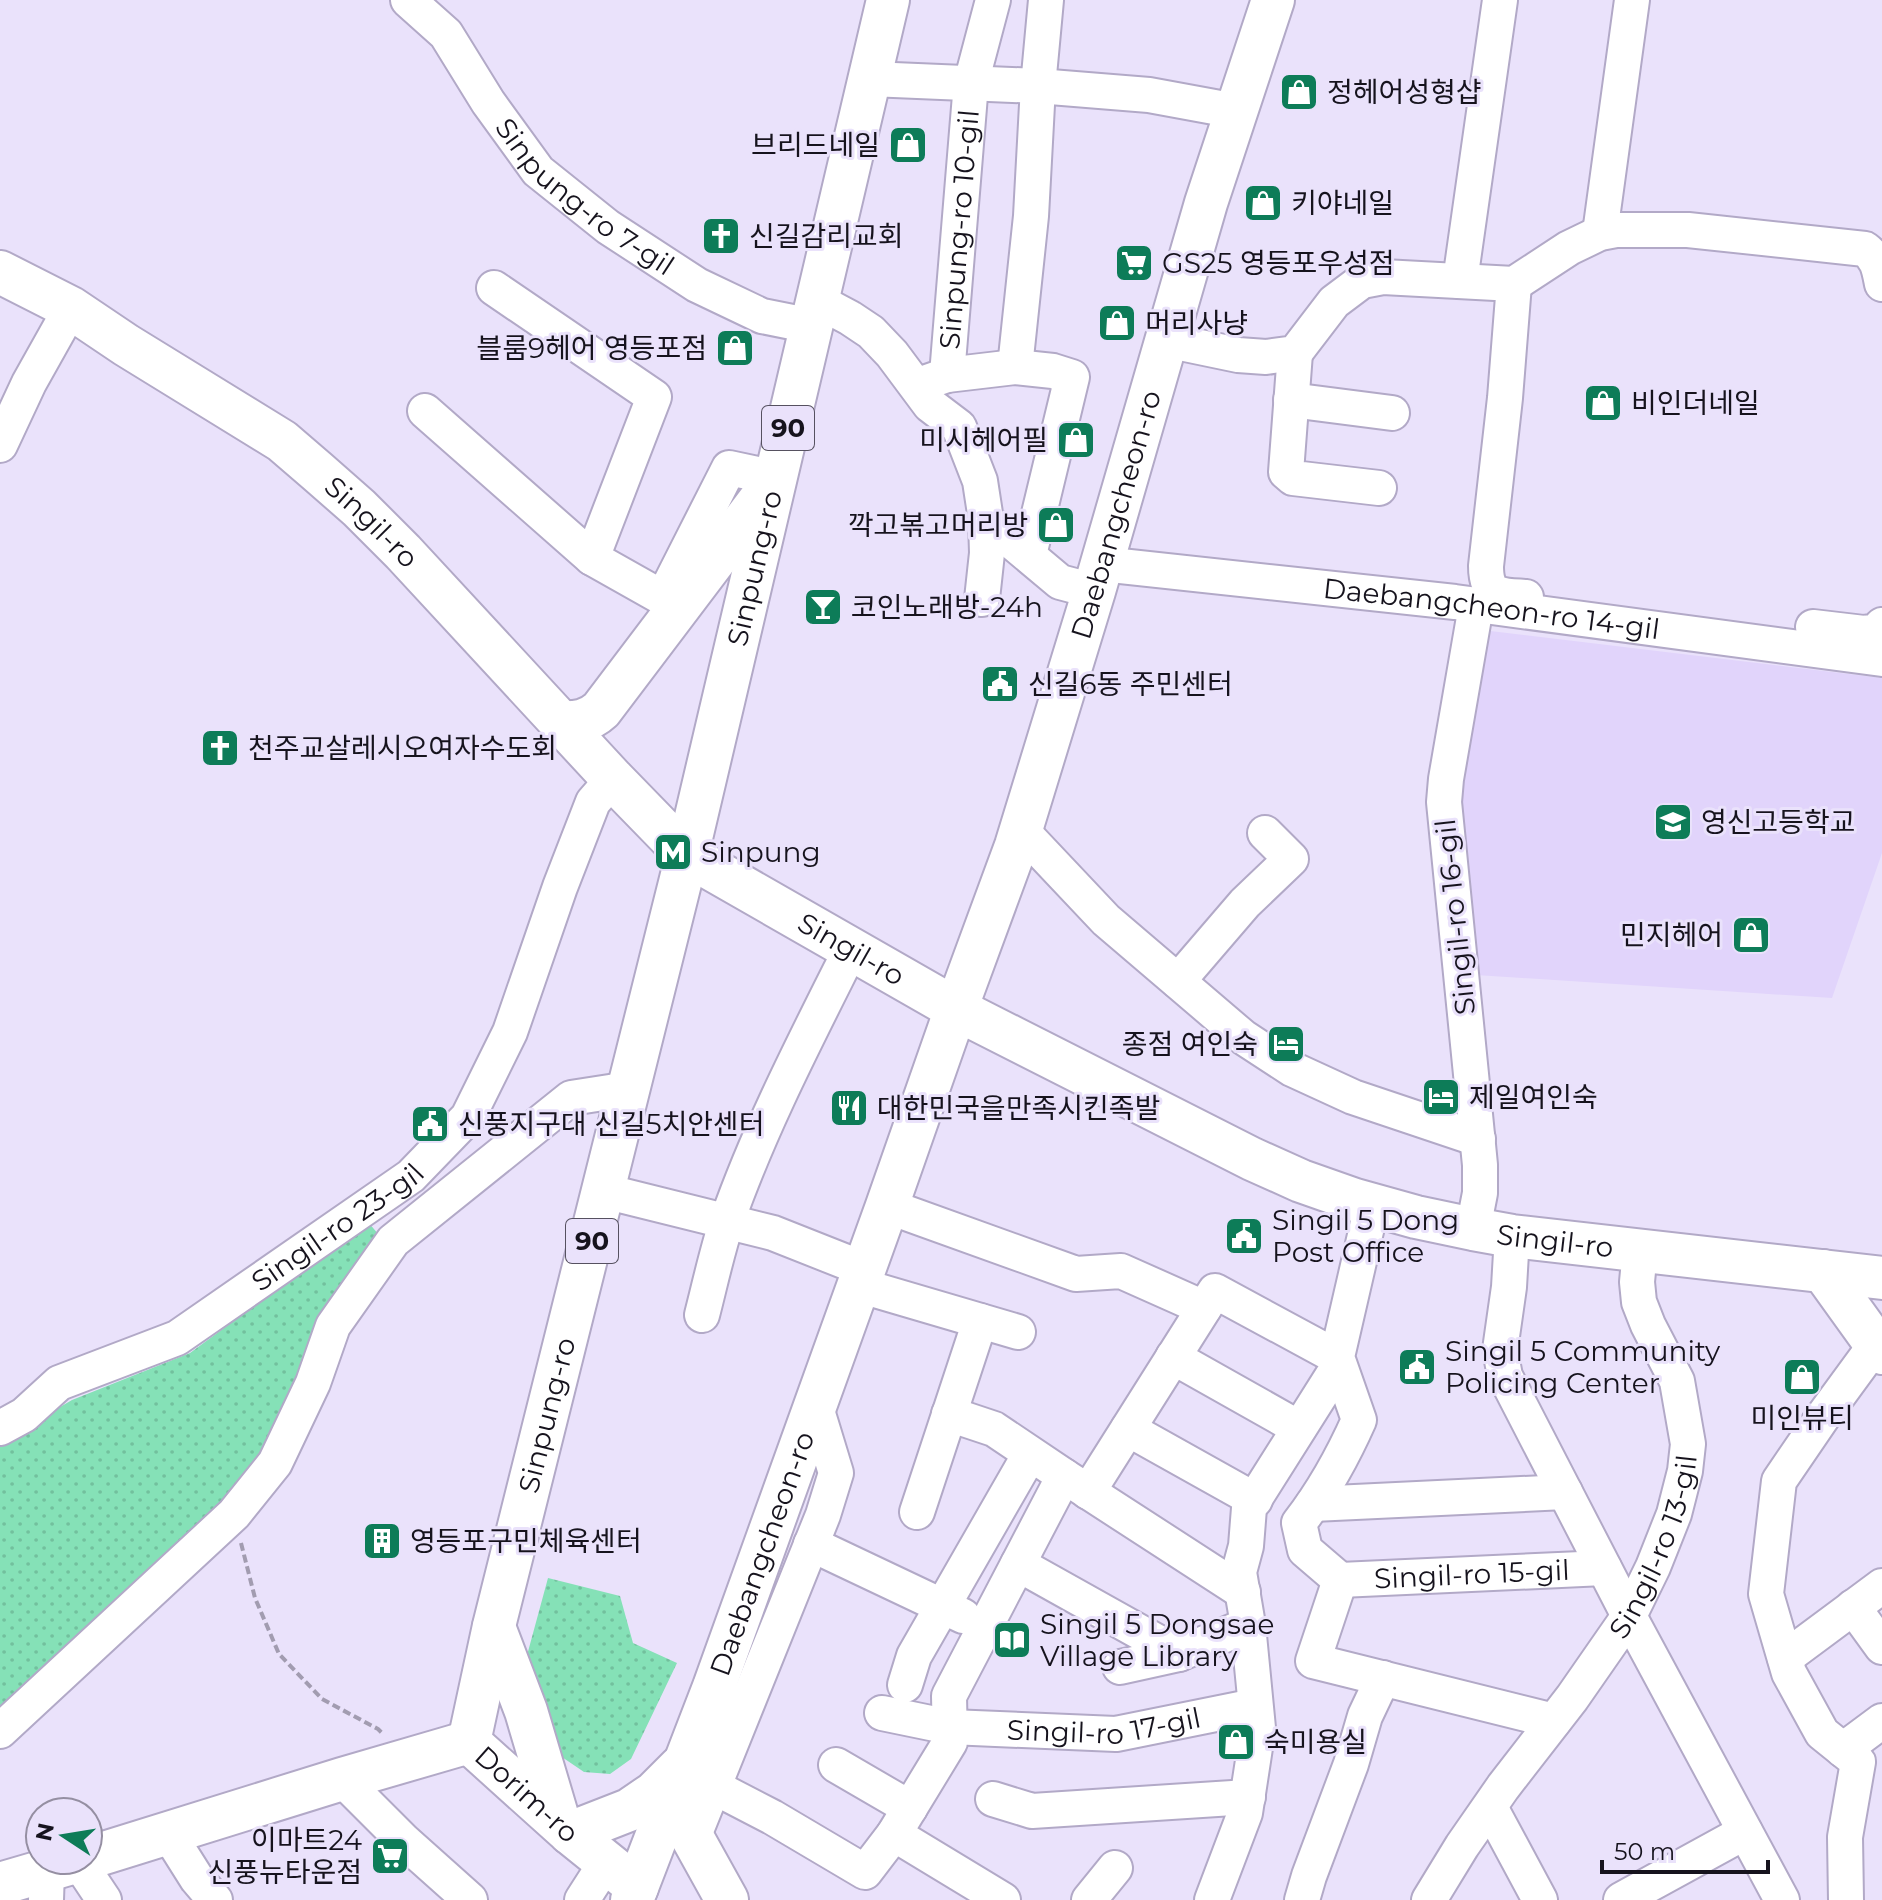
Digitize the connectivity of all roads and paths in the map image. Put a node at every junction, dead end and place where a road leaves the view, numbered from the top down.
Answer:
1 (408, 0) edge
2 (888, 0) edge
3 (993, 0) edge
4 (1046, 0) edge
5 (1273, 0) edge
6 (1500, 0) edge
7 (1632, 0) edge
8 (870, 79) junction
9 (971, 83) junction
10 (1038, 86) junction
11 (1236, 111) junction
12 (1600, 233) junction
13 (0, 272) edge
14 (1460, 281) junction
15 (1514, 284) junction
16 (1882, 284) edge
17 (494, 288) dead end
18 (71, 308) junction
19 (815, 314) junction
20 (1166, 340) junction
21 (1295, 353) junction
22 (1015, 367) junction
23 (931, 381) junction
24 (1291, 400) junction
25 (425, 411) dead end
26 (1392, 413) dead end
27 (0, 445) edge
28 (776, 478) junction
29 (1379, 488) dead end
30 (1004, 543) junction
31 (592, 558) junction
32 (1098, 578) junction
33 (982, 599) dead end
34 (1476, 606) junction
35 (1882, 625) edge
36 (1882, 659) edge
37 (560, 722) junction
38 (613, 779) junction
39 (1021, 830) junction
40 (1265, 833) dead end
41 (687, 855) junction
42 (851, 949) junction
43 (1178, 981) junction
44 (956, 1009) junction
45 (629, 1089) junction
46 (1478, 1139) junction
47 (604, 1191) junction
48 (1372, 1205) junction
49 (887, 1206) junction
50 (726, 1223) junction
51 (1492, 1232) junction
52 (1640, 1250) junction
53 (1823, 1271) junction
54 (861, 1277) junction
55 (1882, 1278) edge
56 (1204, 1308) junction
57 (702, 1315) dead end
58 (980, 1321) junction
59 (1018, 1332) dead end
60 (1879, 1349) edge
61 (1173, 1357) junction
62 (1337, 1357) junction
63 (815, 1404) junction
64 (949, 1414) junction
65 (0, 1428) edge
66 (1299, 1428) junction
67 (1128, 1429) junction
68 (1030, 1454) junction
69 (1076, 1484) junction
70 (1565, 1492) junction
71 (1255, 1500) junction
72 (917, 1512) dead end
73 (234, 1514) junction
74 (1307, 1519) junction
75 (1247, 1534) junction
76 (811, 1544) junction
77 (1018, 1564) junction
78 (1604, 1568) junction
79 (1340, 1580) junction
80 (1882, 1586) edge
81 (1243, 1592) junction
82 (944, 1606) junction
83 (1853, 1607) junction
84 (1629, 1616) junction
85 (1248, 1625) junction
86 (494, 1626) junction
87 (985, 1627) junction
88 (1882, 1647) edge
89 (1179, 1654) junction
90 (1785, 1658) junction
91 (1120, 1667) dead end
92 (1383, 1678) junction
93 (905, 1685) dead end
94 (1255, 1706) junction
95 (882, 1713) dead end
96 (1554, 1721) junction
97 (1882, 1721) edge
98 (950, 1727) junction
99 (0, 1731) edge
100 (469, 1742) junction
101 (1843, 1750) junction
102 (408, 1759) junction
103 (836, 1765) dead end
104 (700, 1774) junction
105 (342, 1779) junction
106 (1248, 1797) junction
107 (671, 1799) junction
108 (993, 1799) dead end
109 (1490, 1807) junction
110 (902, 1821) junction
111 (565, 1828) junction
112 (1745, 1832) junction
113 (168, 1833) junction
114 (693, 1838) junction
115 (104, 1857) edge
116 (1115, 1868) dead end
117 (39, 1876) edge
118 (75, 1876) edge
119 (0, 1884) edge
120 (632, 1887) edge
121 (104, 1900) edge
122 (215, 1900) edge
123 (470, 1900) edge
124 (582, 1900) edge
125 (727, 1900) edge
126 (1003, 1900) edge
127 (1089, 1900) edge
128 (1212, 1900) edge
129 (1302, 1900) edge
130 (1429, 1900) edge
131 (1540, 1900) edge
132 (1621, 1900) edge
133 (1782, 1900) edge
134 (1846, 1900) edge

1 - 19 street, Sinpung-ro 7-gil
2 - 8 main road, Sinpung-ro / 90
3 - 9 street
4 - 10 street
5 - 11 main road, Daebangcheon-ro
6 - 14 street
7 - 12 street
8 - 9 street, Sinpung-ro 10-gil
8 - 19 main road, Sinpung-ro / 90
9 - 10 street, Sinpung-ro 10-gil
9 - 23 street, Sinpung-ro 10-gil
10 - 11 street, Sinpung-ro 10-gil
10 - 22 street
11 - 20 main road, Daebangcheon-ro
12 - 15 street
12 - 16 street
13 - 18 main road, Singil-ro
14 - 15 street
14 - 21 street
15 - 35 street
17 - 31 street
18 - 27 street
18 - 37 main road, Singil-ro
19 - 23 street, Sinpung-ro 7-gil
19 - 28 main road, Sinpung-ro / 90
20 - 21 street
20 - 32 main road, Daebangcheon-ro
21 - 24 street
22 - 23 street
22 - 30 street
23 - 30 street, Sinpung-ro 7-gil
24 - 26 street
24 - 29 street
25 - 31 street
28 - 31 street
28 - 37 main road
28 - 41 main road, Sinpung-ro / 90
30 - 32 street, Daebangcheon-ro 14-gil
30 - 33 street
32 - 34 street, Daebangcheon-ro 14-gil
32 - 39 main road, Daebangcheon-ro
34 - 36 street, Daebangcheon-ro 14-gil
34 - 46 street, Singil-ro 16-gil
37 - 38 main road, Singil-ro
38 - 41 main road, Singil-ro
38 - 65 street, Singil-ro 23-gil
39 - 43 street
39 - 44 main road, Daebangcheon-ro
40 - 43 street
41 - 42 main road, Singil-ro
41 - 45 main road, Sinpung-ro / 90
42 - 44 main road, Singil-ro
42 - 50 street
43 - 46 street
44 - 48 main road, Singil-ro
44 - 49 main road, Daebangcheon-ro
45 - 47 main road, Sinpung-ro / 90
45 - 73 street
46 - 51 street, Singil-ro 16-gil
47 - 50 street
47 - 86 main road, Sinpung-ro / 90
48 - 51 main road, Singil-ro
48 - 62 street
49 - 54 main road, Daebangcheon-ro
49 - 56 street
50 - 54 street
50 - 57 street
51 - 52 main road, Singil-ro
51 - 70 street, Singil-ro 15-gil
52 - 53 main road, Singil-ro
52 - 84 street, Singil-ro 13-gil
53 - 55 main road, Singil-ro
53 - 60 main road
54 - 58 street
54 - 63 main road, Daebangcheon-ro
56 - 61 street
56 - 62 street
58 - 59 street
58 - 64 street
60 - 90 street
61 - 66 street
61 - 67 street
62 - 66 street
62 - 74 street
63 - 76 street
63 - 104 main road, Daebangcheon-ro
64 - 68 street
64 - 72 street
66 - 71 street
67 - 69 street
67 - 71 street
68 - 69 street
68 - 82 street
69 - 77 street
69 - 81 street
70 - 74 street
70 - 78 street, Singil-ro 15-gil
71 - 75 street
73 - 99 street
73 - 102 path
74 - 75 street
74 - 79 street
75 - 81 street
76 - 82 street, Daebangcheon-ro
76 - 104 street
77 - 87 street
77 - 89 street
78 - 79 street, Singil-ro 15-gil
78 - 84 street, Singil-ro 15-gil
79 - 92 street
80 - 83 street
81 - 85 street
82 - 87 street, Daebangcheon-ro
82 - 93 street
83 - 88 street
83 - 90 street
84 - 96 street, Singil-ro 13-gil
84 - 112 street, Singil-ro 15-gil
85 - 89 street, Singil-ro 17-gil
85 - 94 street
86 - 100 main road, Sinpung-ro / 90
86 - 111 main road
87 - 98 street
89 - 91 street, Singil-ro 17-gil
90 - 101 street
92 - 96 street
92 - 129 street
94 - 98 street, Singil-ro 17-gil
94 - 106 street
95 - 98 street, Singil-ro 17-gil
96 - 109 street, Singil-ro 13-gil
97 - 101 street
98 - 110 street
100 - 102 main road, Dorim-ro
100 - 111 main road, Dorim-ro
101 - 134 street
102 - 105 main road, Dorim-ro
103 - 110 street
104 - 107 main road, Daebangcheon-ro
104 - 110 street
104 - 111 main road
104 - 114 street
105 - 113 main road, Dorim-ro
105 - 123 street
106 - 108 street
106 - 128 street
107 - 114 main road
107 - 120 main road, Daebangcheon-ro
109 - 130 street, Singil-ro 13-gil
109 - 131 street
110 - 126 street
111 - 120 main road, Dorim-ro
112 - 132 street
112 - 133 street, Singil-ro 15-gil
113 - 115 main road, Dorim-ro
113 - 122 street
114 - 125 main road
116 - 127 street
117 - 119 main road, Dorim-ro
118 - 121 street
120 - 124 street

